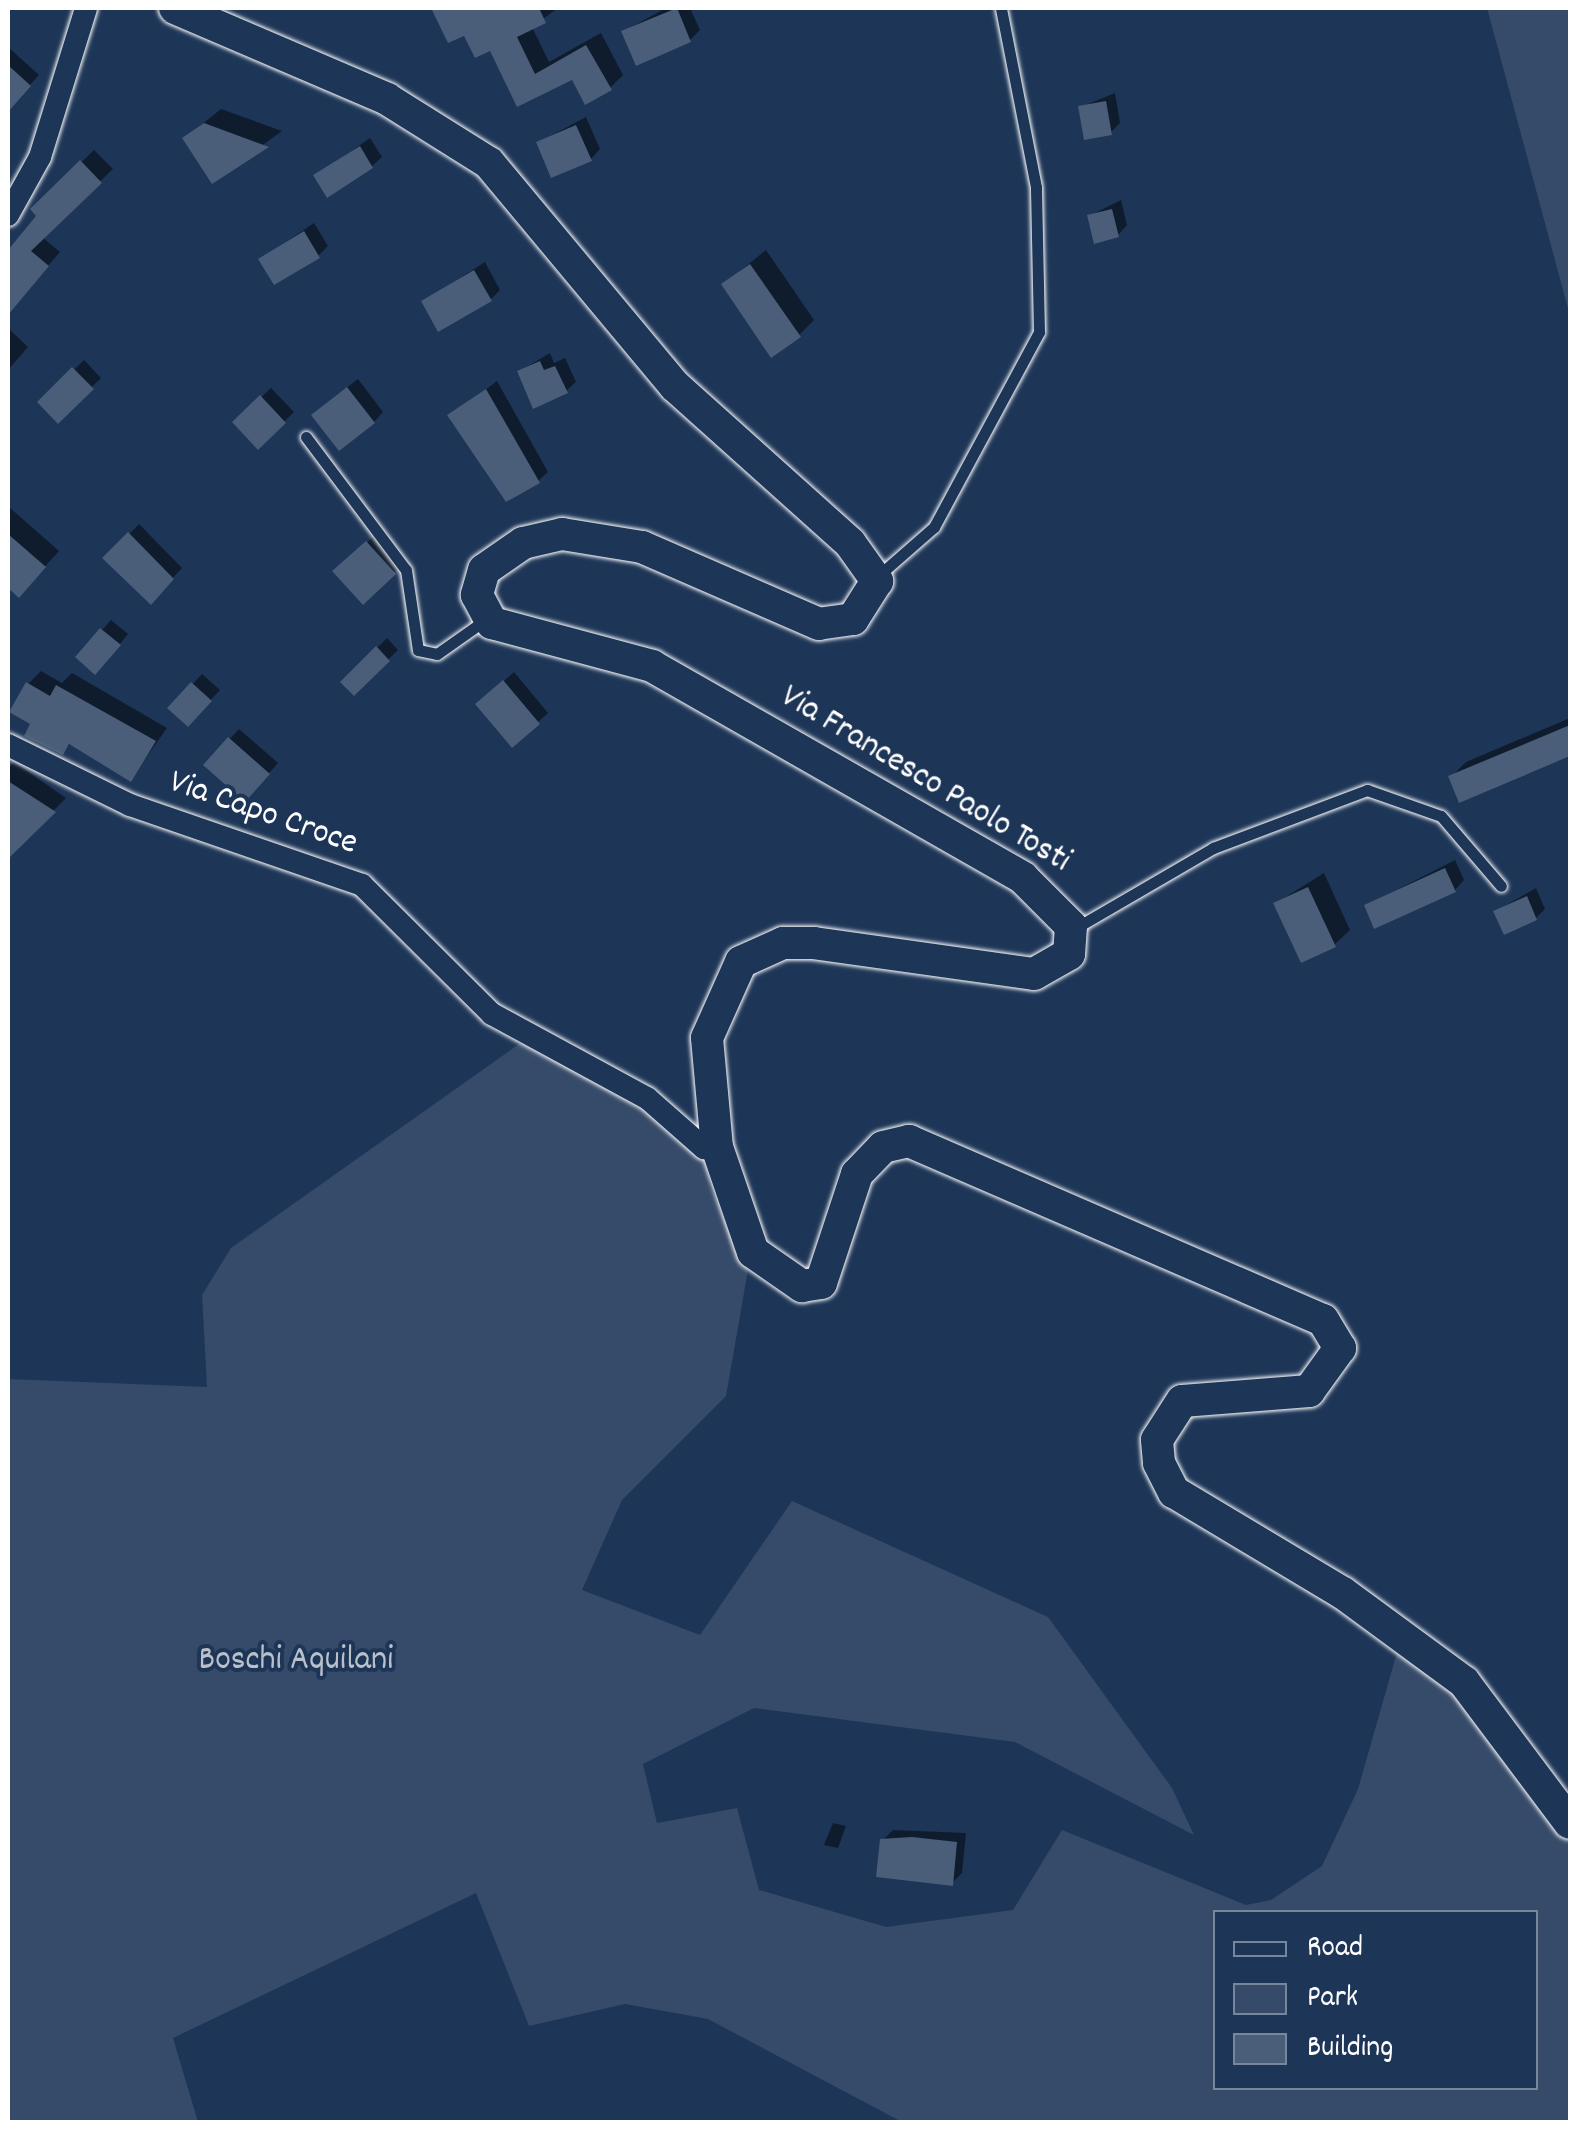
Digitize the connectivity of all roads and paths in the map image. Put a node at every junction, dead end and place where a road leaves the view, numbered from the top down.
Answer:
1 (86, 8) edge
2 (1001, 8) edge
3 (187, 9) edge
4 (8, 215) edge
5 (306, 437) dead end
6 (876, 576) junction
7 (488, 618) junction
8 (8, 746) edge
9 (1501, 886) dead end
10 (1072, 930) junction
11 (717, 1147) junction
12 (1570, 1823) edge

1 - 4 street
2 - 6 lane
3 - 6 main road
5 - 7 lane
6 - 7 main road
7 - 10 main road, Via Francesco Paolo Tosti
8 - 11 street, Via Capo Croce
9 - 10 lane
10 - 11 main road, Via Francesco Paolo Tosti
11 - 12 main road, Via Francesco Paolo Tosti

